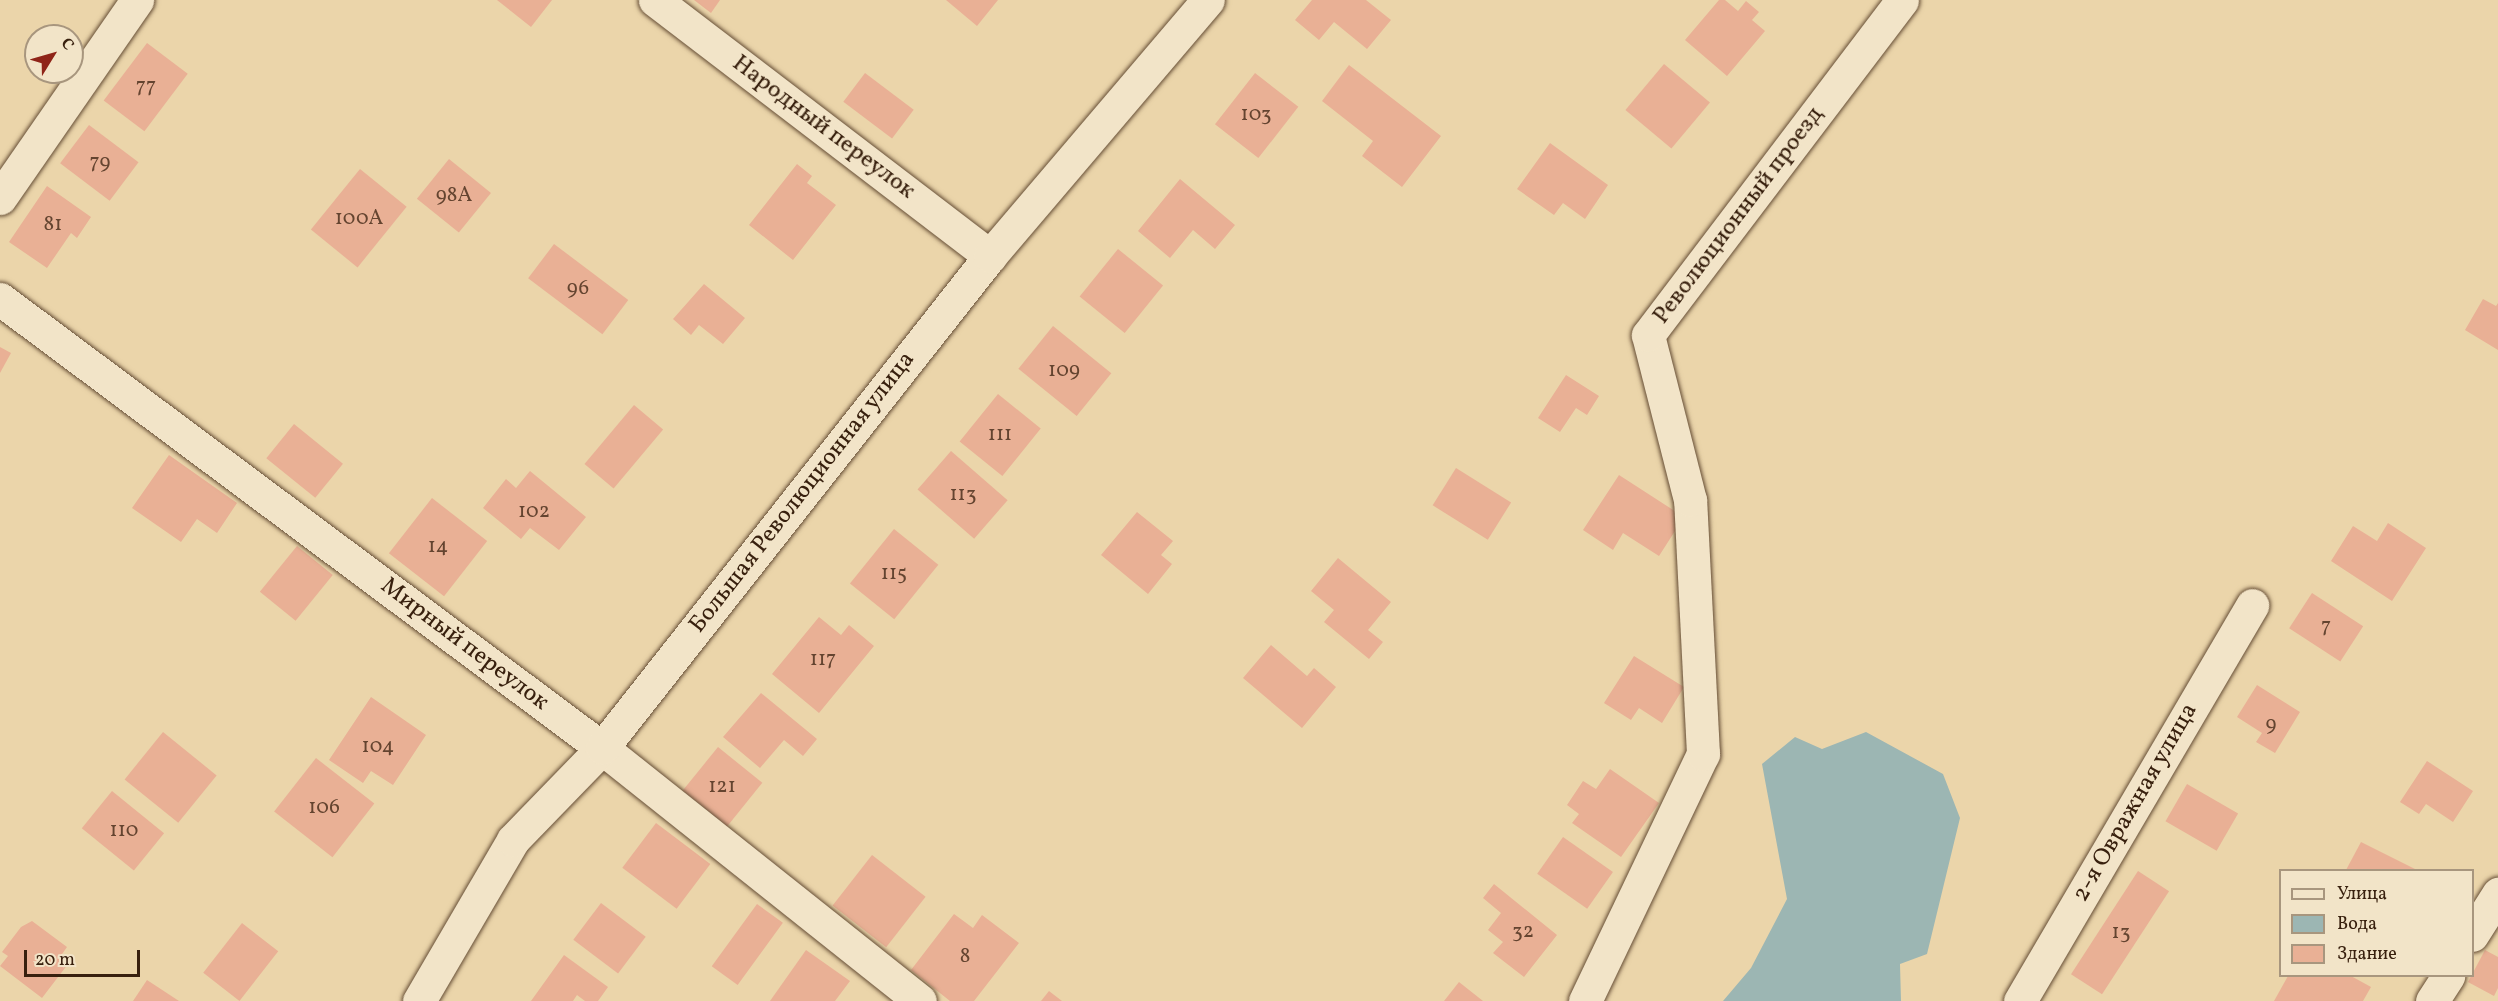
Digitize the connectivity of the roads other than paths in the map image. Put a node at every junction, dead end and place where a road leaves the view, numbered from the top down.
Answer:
1 (137, 0) edge
2 (655, 0) edge
3 (1208, 0) edge
4 (1902, 0) edge
5 (0, 198) edge
6 (990, 256) junction
7 (0, 299) edge
8 (2252, 605) dead end
9 (602, 748) junction
10 (2498, 894) edge
11 (2474, 932) edge
12 (2447, 977) edge
13 (419, 1001) edge
14 (920, 1001) edge
15 (1586, 1001) edge
16 (2020, 1001) edge
17 (2432, 1001) edge

1 - 5 street
2 - 6 street, Народный переулок
3 - 6 street, Большая Революционная улица
4 - 15 street, Революционный проезд
6 - 9 street, Большая Революционная улица
7 - 9 street, Мирный переулок
8 - 16 street, 2-я Овражная улица
9 - 13 street, Большая Революционная улица
9 - 14 street, Мирный переулок
10 - 11 street
12 - 17 street

